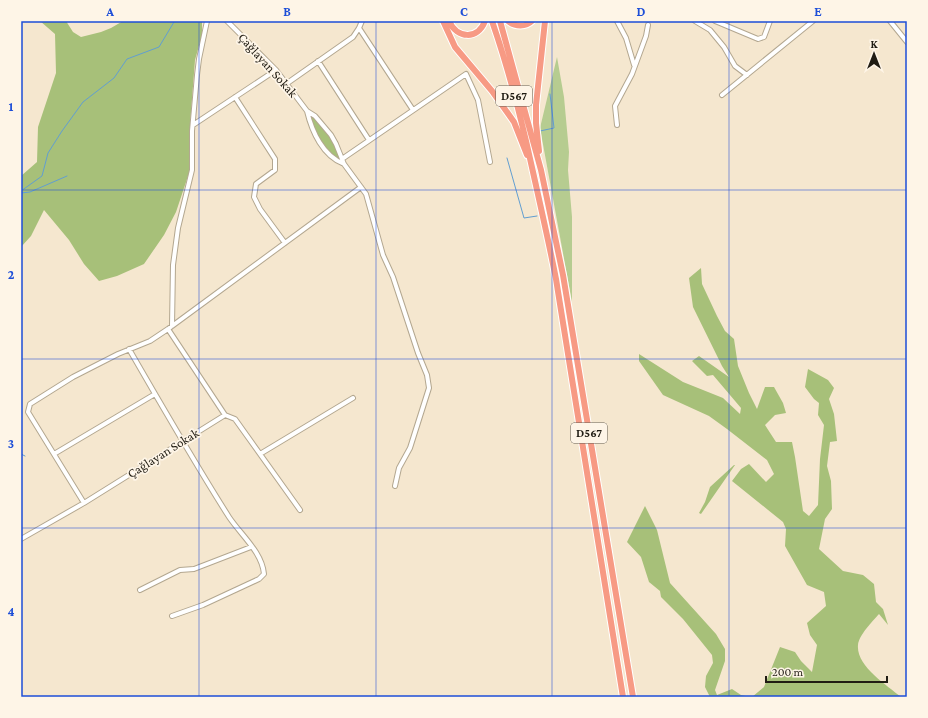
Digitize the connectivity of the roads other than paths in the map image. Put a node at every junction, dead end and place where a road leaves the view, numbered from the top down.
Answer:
1 (207, 21) edge
2 (227, 21) edge
3 (362, 21) edge
4 (443, 21) edge
5 (449, 21) edge
6 (485, 21) edge
7 (492, 21) edge
8 (500, 21) edge
9 (508, 21) edge
10 (532, 21) edge
11 (544, 21) edge
12 (617, 21) edge
13 (695, 21) edge
14 (715, 21) edge
15 (770, 21) edge
16 (812, 21) edge
17 (890, 21) edge
18 (648, 25) dead end
19 (360, 28) junction
20 (907, 42) edge
21 (318, 61) junction
22 (634, 65) junction
23 (276, 70) junction
24 (747, 75) junction
25 (286, 84) junction
26 (722, 95) dead end
27 (236, 97) junction
28 (413, 110) junction
29 (307, 111) junction
30 (193, 126) junction
31 (617, 126) dead end
32 (369, 140) junction
33 (342, 159) junction
34 (490, 162) dead end
35 (344, 164) junction
36 (541, 170) junction
37 (533, 171) junction
38 (361, 186) junction
39 (286, 243) junction
40 (215, 294) junction
41 (218, 298) dead end
42 (172, 326) junction
43 (168, 329) junction
44 (129, 350) junction
45 (154, 394) junction
46 (353, 398) dead end
47 (225, 415) junction
48 (182, 442) junction
49 (54, 454) junction
50 (260, 454) junction
51 (395, 486) dead end
52 (84, 503) junction
53 (300, 510) dead end
54 (21, 540) edge
55 (251, 547) junction
56 (140, 590) dead end
57 (172, 616) dead end
58 (623, 697) edge
59 (633, 697) edge

1 - 30 street
2 - 23 street, Çağlayan Sokak
3 - 19 street
4 - 37 highway
5 - 6 highway
7 - 37 highway, D567
8 - 36 highway, D567
9 - 10 highway
11 - 36 highway
12 - 22 street
13 - 24 street
14 - 15 street
16 - 24 street
17 - 20 street
18 - 22 street
19 - 21 street
19 - 28 street
21 - 25 street
21 - 32 street
22 - 31 street
23 - 25 street, Çağlayan Sokak
23 - 27 street
24 - 26 street
25 - 29 street, Çağlayan Sokak
27 - 30 street
27 - 39 street
28 - 32 street
28 - 34 street
29 - 33 street
29 - 35 street
30 - 42 street
32 - 33 street
33 - 35 street
35 - 38 street
36 - 59 highway, D567
37 - 58 highway, D567
38 - 39 street
38 - 51 street
39 - 40 street
40 - 41 street
40 - 42 street
42 - 43 street
43 - 44 street
43 - 47 street
44 - 45 street
44 - 49 street
45 - 48 street
45 - 49 street
46 - 50 street
47 - 48 street, Çağlayan Sokak
47 - 50 street
48 - 52 street, Çağlayan Sokak
48 - 55 street
49 - 52 street
50 - 53 street
52 - 54 street, Çağlayan Sokak
55 - 56 street
55 - 57 street

